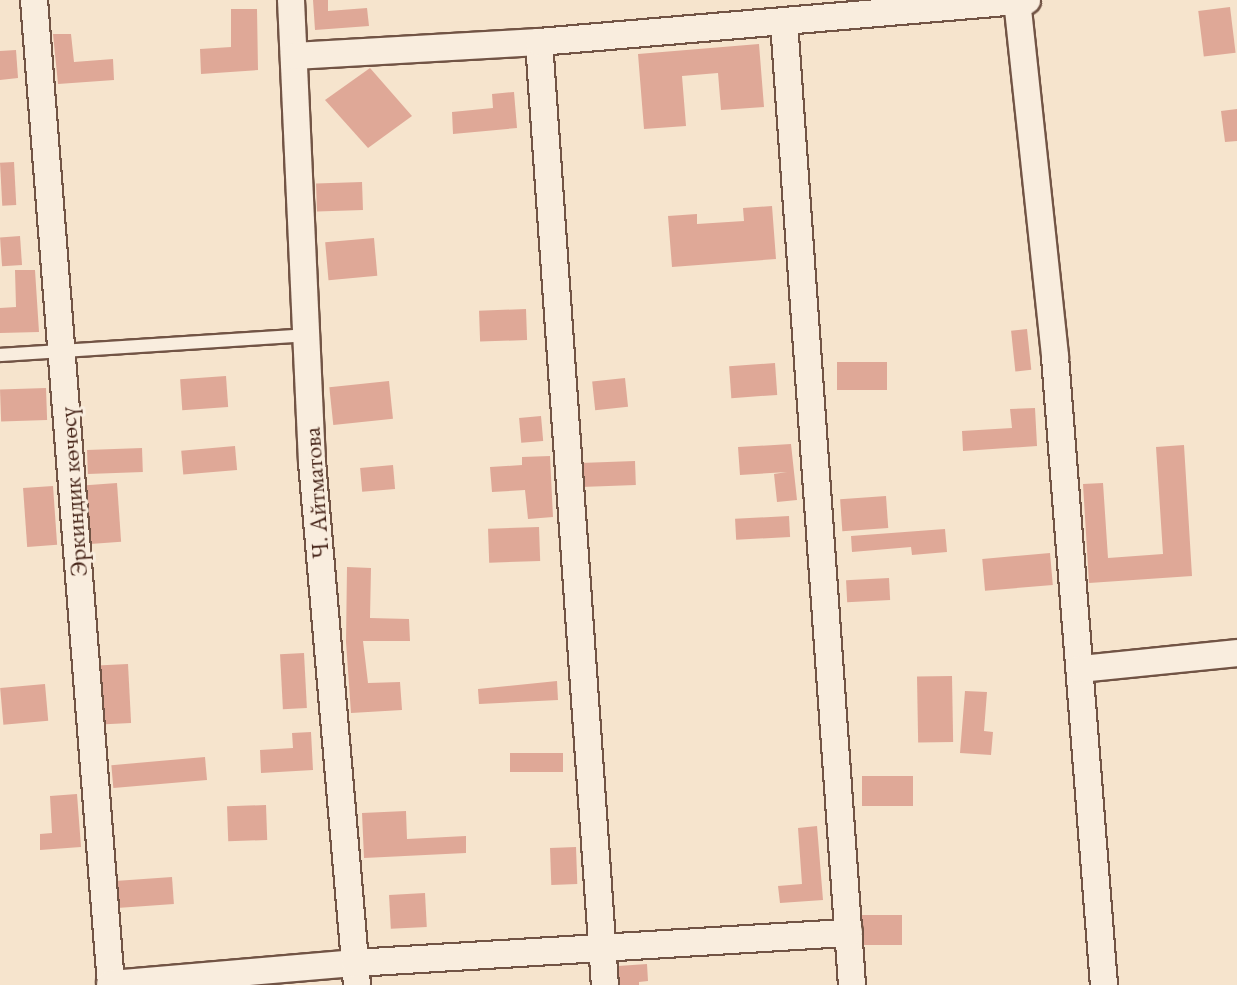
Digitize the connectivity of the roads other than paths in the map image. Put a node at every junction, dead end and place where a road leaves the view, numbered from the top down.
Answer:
1 (34, 0) edge
2 (291, 0) edge
3 (1017, 0) edge
4 (1027, 0) edge
5 (784, 22) junction
6 (539, 41) junction
7 (294, 56) junction
8 (307, 335) junction
9 (62, 350) junction
10 (0, 355) edge
11 (1237, 653) edge
12 (1080, 668) junction
13 (849, 933) junction
14 (603, 948) junction
15 (356, 974) edge
16 (111, 984) edge
17 (606, 985) edge
18 (852, 985) edge
19 (1104, 985) edge

1 - 9 street, Эркиндик көчөсү
2 - 7 street, Ч. Айтматова
3 - 4 street
3 - 5 street
3 - 12 street
5 - 6 street
5 - 13 street
6 - 7 street
6 - 14 street
7 - 8 street, Ч. Айтматова
8 - 9 lane
8 - 15 street, Ч. Айтматова
9 - 10 lane
9 - 16 street, Эркиндик көчөсү
11 - 12 street
12 - 19 street
13 - 14 street
13 - 18 street
14 - 15 street
14 - 17 street
15 - 16 street

